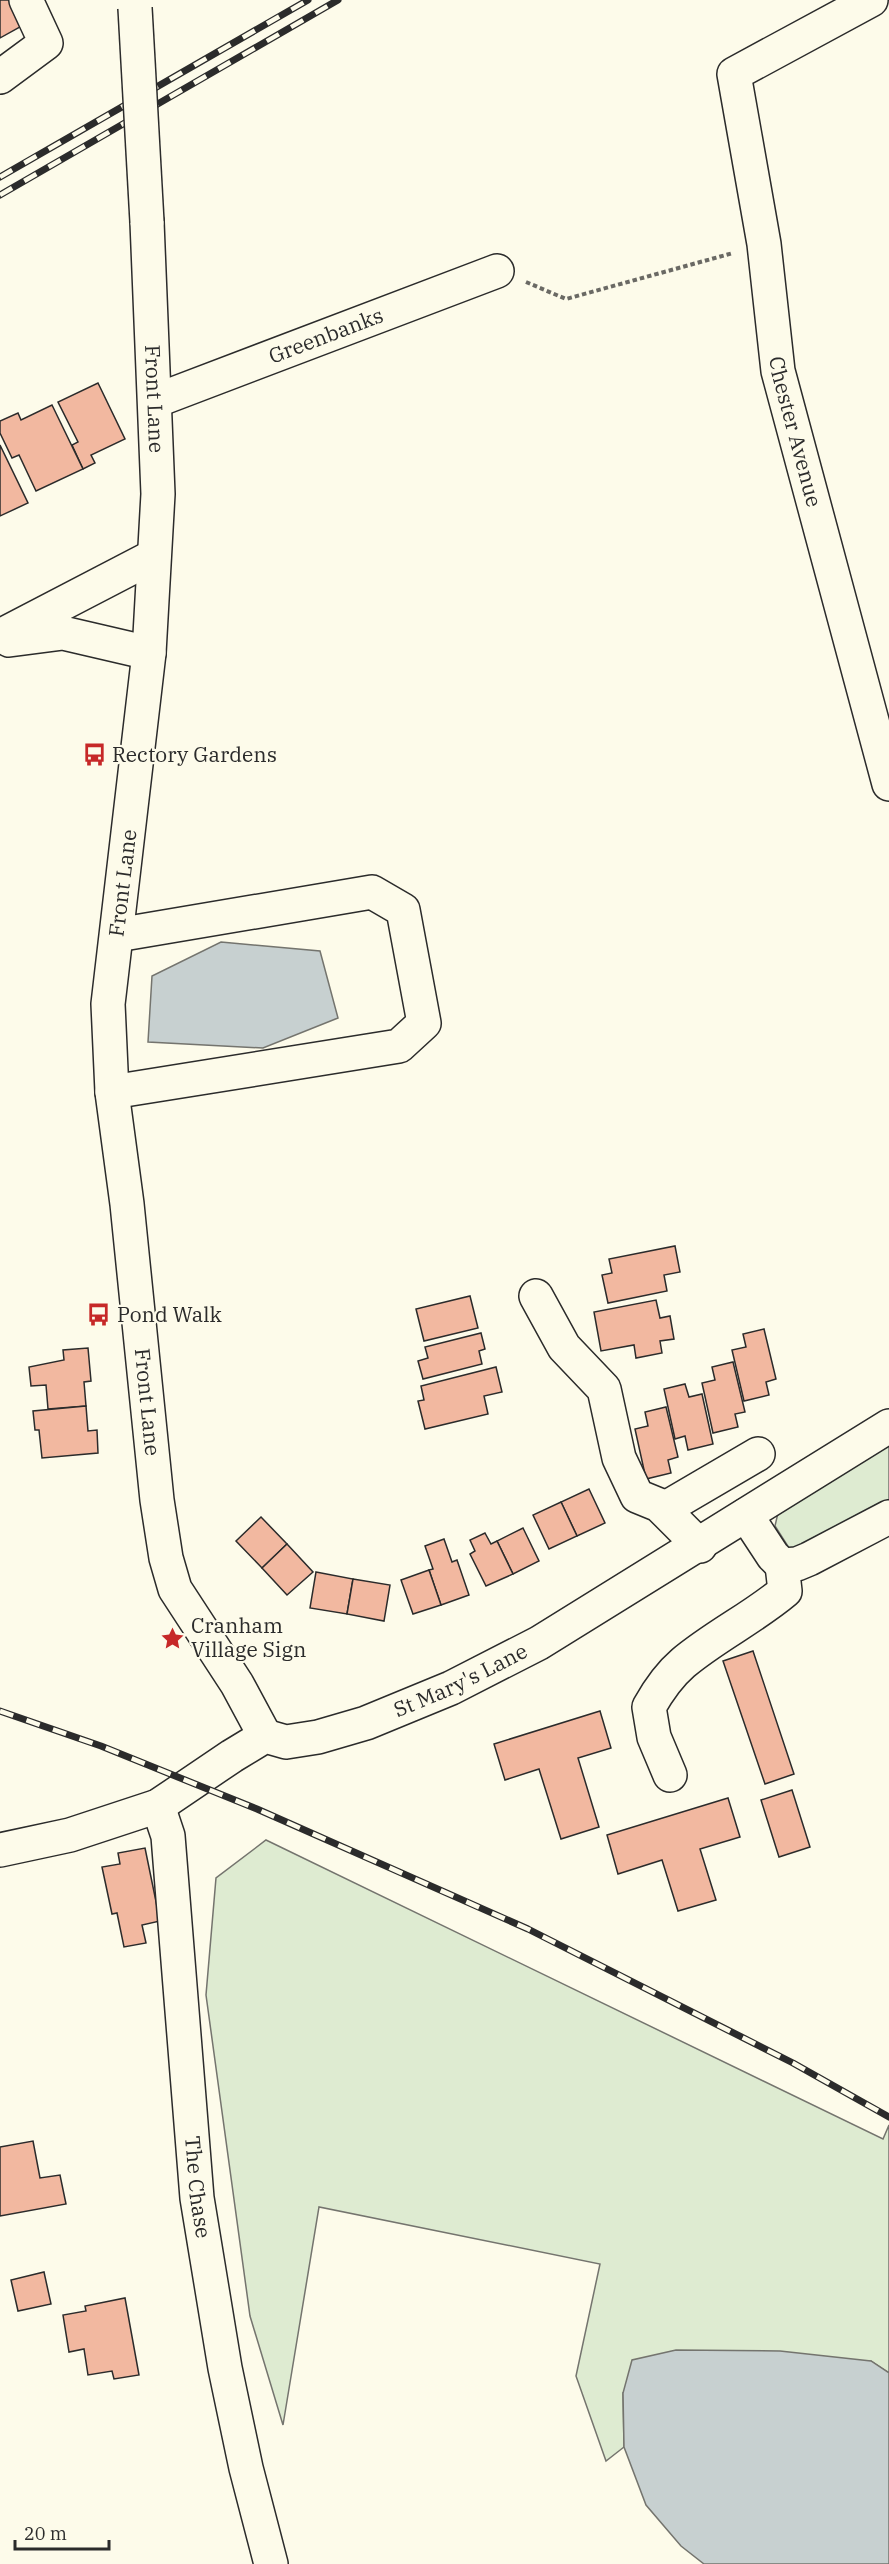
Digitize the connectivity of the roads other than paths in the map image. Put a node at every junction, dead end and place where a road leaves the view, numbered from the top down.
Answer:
1 (26, 0) edge
2 (871, 0) edge
3 (134, 4) edge
4 (0, 77) edge
5 (497, 271) road end
6 (155, 401) junction
7 (154, 556) junction
8 (0, 636) edge
9 (0, 642) edge
10 (149, 653) junction
11 (889, 784) edge
12 (117, 935) junction
13 (112, 1092) junction
14 (536, 1296) dead end
15 (889, 1426) edge
16 (758, 1454) dead end
17 (664, 1509) junction
18 (746, 1515) junction
19 (889, 1517) edge
20 (700, 1545) junction
21 (782, 1565) junction
22 (265, 1736) junction
23 (670, 1775) dead end
24 (159, 1806) junction
25 (0, 1850) edge
26 (271, 2564) edge

1 - 4 street
2 - 11 street, Chester Avenue
3 - 6 street, Front Lane, bridge
5 - 6 street, Greenbanks
6 - 7 street, Front Lane
7 - 8 street
7 - 10 street, Front Lane
9 - 10 street
10 - 12 street, Front Lane
12 - 13 street, Front Lane
12 - 13 street
13 - 22 street, Front Lane
14 - 17 street
15 - 18 street, St Mary's Lane
16 - 17 street
17 - 20 street
18 - 20 street, St Mary's Lane
18 - 21 street
19 - 21 street
20 - 22 street, St Mary's Lane
21 - 23 street
22 - 24 street
24 - 25 street
24 - 26 street, The Chase

